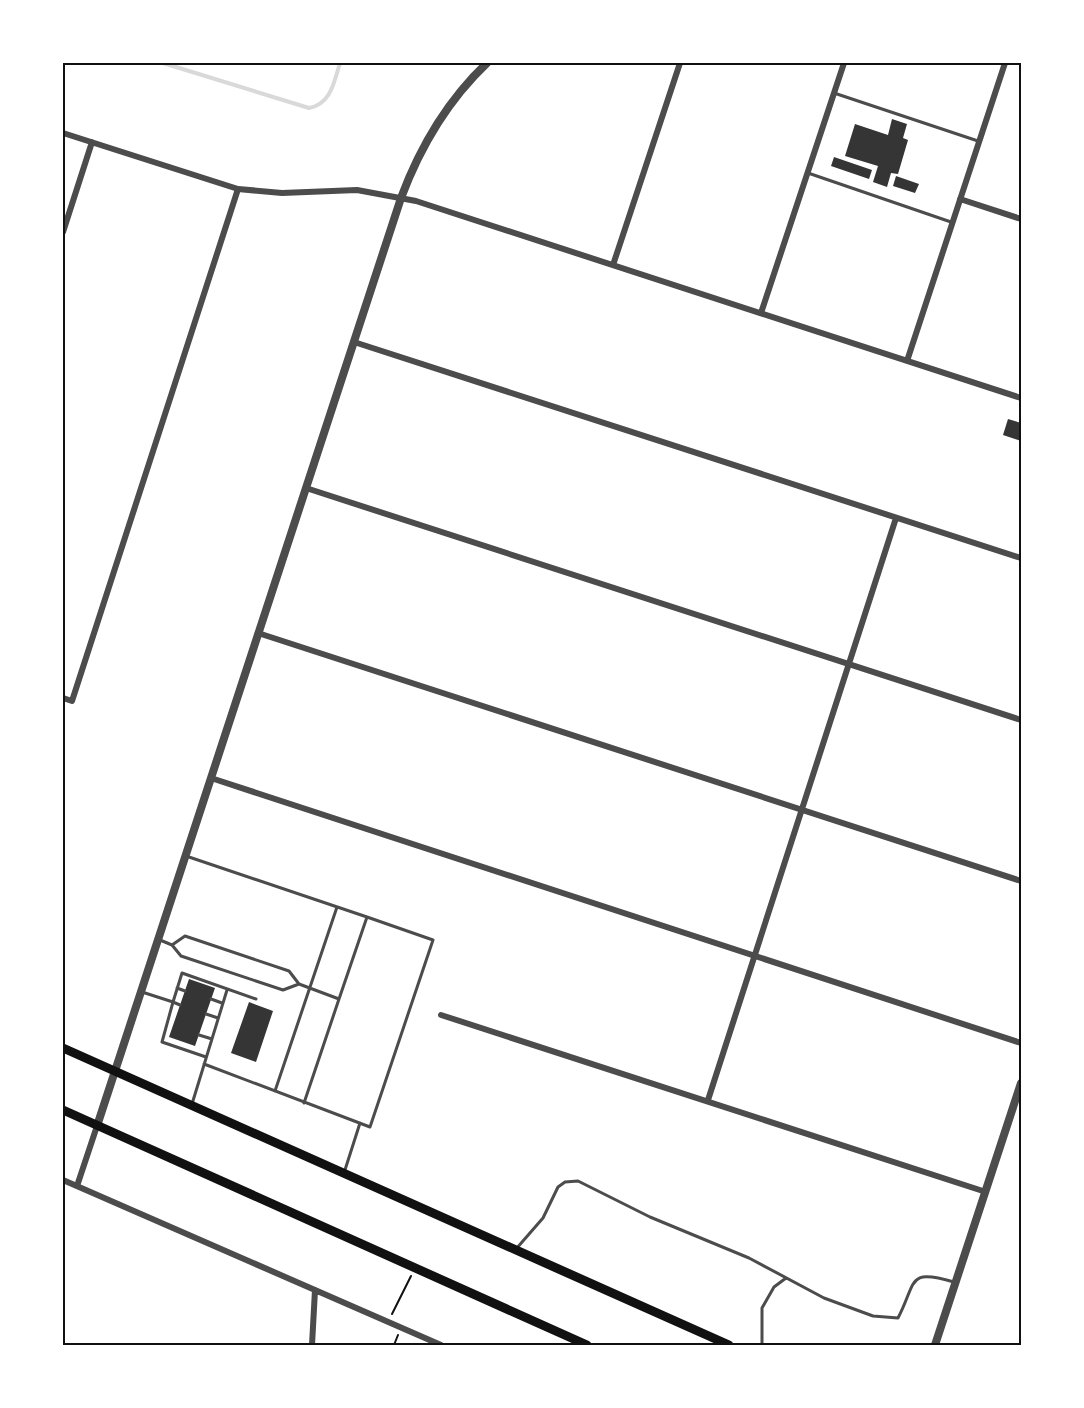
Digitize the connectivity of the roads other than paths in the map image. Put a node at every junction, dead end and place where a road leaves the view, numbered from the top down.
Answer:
1 (488, 63) edge
2 (680, 63) edge
3 (844, 63) edge
4 (1005, 63) edge
5 (834, 93) junction
6 (63, 133) edge
7 (92, 142) junction
8 (979, 142) junction
9 (808, 174) junction
10 (238, 189) junction
11 (400, 198) junction
12 (960, 199) junction
13 (1021, 219) edge
14 (953, 222) junction
15 (63, 232) edge
16 (613, 265) junction
17 (761, 314) junction
18 (354, 342) junction
19 (907, 361) junction
20 (1021, 398) edge
21 (306, 488) junction
22 (896, 518) junction
23 (1021, 558) edge
24 (258, 633) junction
25 (849, 663) junction
26 (63, 698) edge
27 (1021, 720) edge
28 (211, 778) junction
29 (802, 809) junction
30 (185, 855) junction
31 (1021, 881) edge
32 (337, 908) junction
33 (367, 917) junction
34 (158, 939) junction
35 (172, 945) junction
36 (755, 955) junction
37 (299, 984) junction
38 (309, 987) junction
39 (177, 988) junction
40 (226, 990) junction
41 (185, 991) dead end
42 (141, 992) junction
43 (211, 999) dead end
44 (256, 999) dead end
45 (339, 999) junction
46 (173, 1002) junction
47 (222, 1003) junction
48 (180, 1005) dead end
49 (206, 1014) dead end
50 (441, 1015) dead end
51 (218, 1018) junction
52 (167, 1025) junction
53 (173, 1026) dead end
54 (199, 1035) dead end
55 (212, 1039) junction
56 (1021, 1043) edge
57 (63, 1048) edge
58 (207, 1057) junction
59 (204, 1064) junction
60 (115, 1071) junction
61 (1021, 1085) edge
62 (275, 1091) junction
63 (708, 1100) junction
64 (304, 1103) junction
65 (192, 1106) junction
66 (63, 1110) edge
67 (360, 1123) junction
68 (97, 1126) junction
69 (344, 1174) junction
70 (63, 1180) edge
71 (77, 1186) junction
72 (986, 1192) junction
73 (515, 1250) junction
74 (786, 1278) junction
75 (956, 1282) junction
76 (315, 1290) junction
77 (312, 1345) edge
78 (441, 1345) edge
79 (587, 1345) edge
80 (729, 1345) edge
81 (762, 1345) edge
82 (935, 1345) edge

1 - 11 street
2 - 16 street
3 - 5 street
4 - 8 street
5 - 8 lane
5 - 9 street
6 - 7 street
7 - 10 street
7 - 15 street
8 - 12 street
9 - 14 lane
9 - 17 street
10 - 11 street
10 - 26 street
11 - 16 street
11 - 18 street
12 - 13 street
12 - 14 street
14 - 19 street
16 - 17 street
17 - 19 street
18 - 21 street
18 - 22 street
19 - 20 street
21 - 24 street
21 - 25 street
22 - 23 street
22 - 25 street
24 - 28 street
24 - 29 street
25 - 27 street
25 - 29 street
28 - 30 street
28 - 36 street
29 - 31 street
29 - 36 street
30 - 32 lane
30 - 34 street
32 - 33 lane
32 - 38 lane
33 - 45 lane
33 - 67 lane
34 - 35 lane
34 - 42 street
35 - 37 lane
35 - 37 lane
36 - 56 street
36 - 63 street
37 - 38 lane
38 - 45 lane
38 - 62 lane
39 - 40 lane
39 - 41 lane
39 - 46 lane
40 - 44 lane
40 - 47 lane
42 - 46 lane
42 - 60 street
43 - 47 lane
45 - 64 lane
46 - 48 lane
46 - 52 lane
47 - 51 lane
49 - 51 lane
50 - 63 street
51 - 55 lane
52 - 53 lane
52 - 58 lane
54 - 55 lane
55 - 58 lane
57 - 60 main road
58 - 59 lane
59 - 62 lane
59 - 65 lane
60 - 65 main road
60 - 68 street
61 - 72 street
62 - 64 lane
63 - 72 street
64 - 67 lane
65 - 69 main road
66 - 68 main road
67 - 69 lane
68 - 71 street
68 - 79 main road
69 - 73 main road
70 - 71 street
71 - 76 street
72 - 75 street
73 - 74 lane
73 - 80 main road
74 - 75 lane
74 - 81 lane
75 - 82 street
76 - 77 street
76 - 78 street

